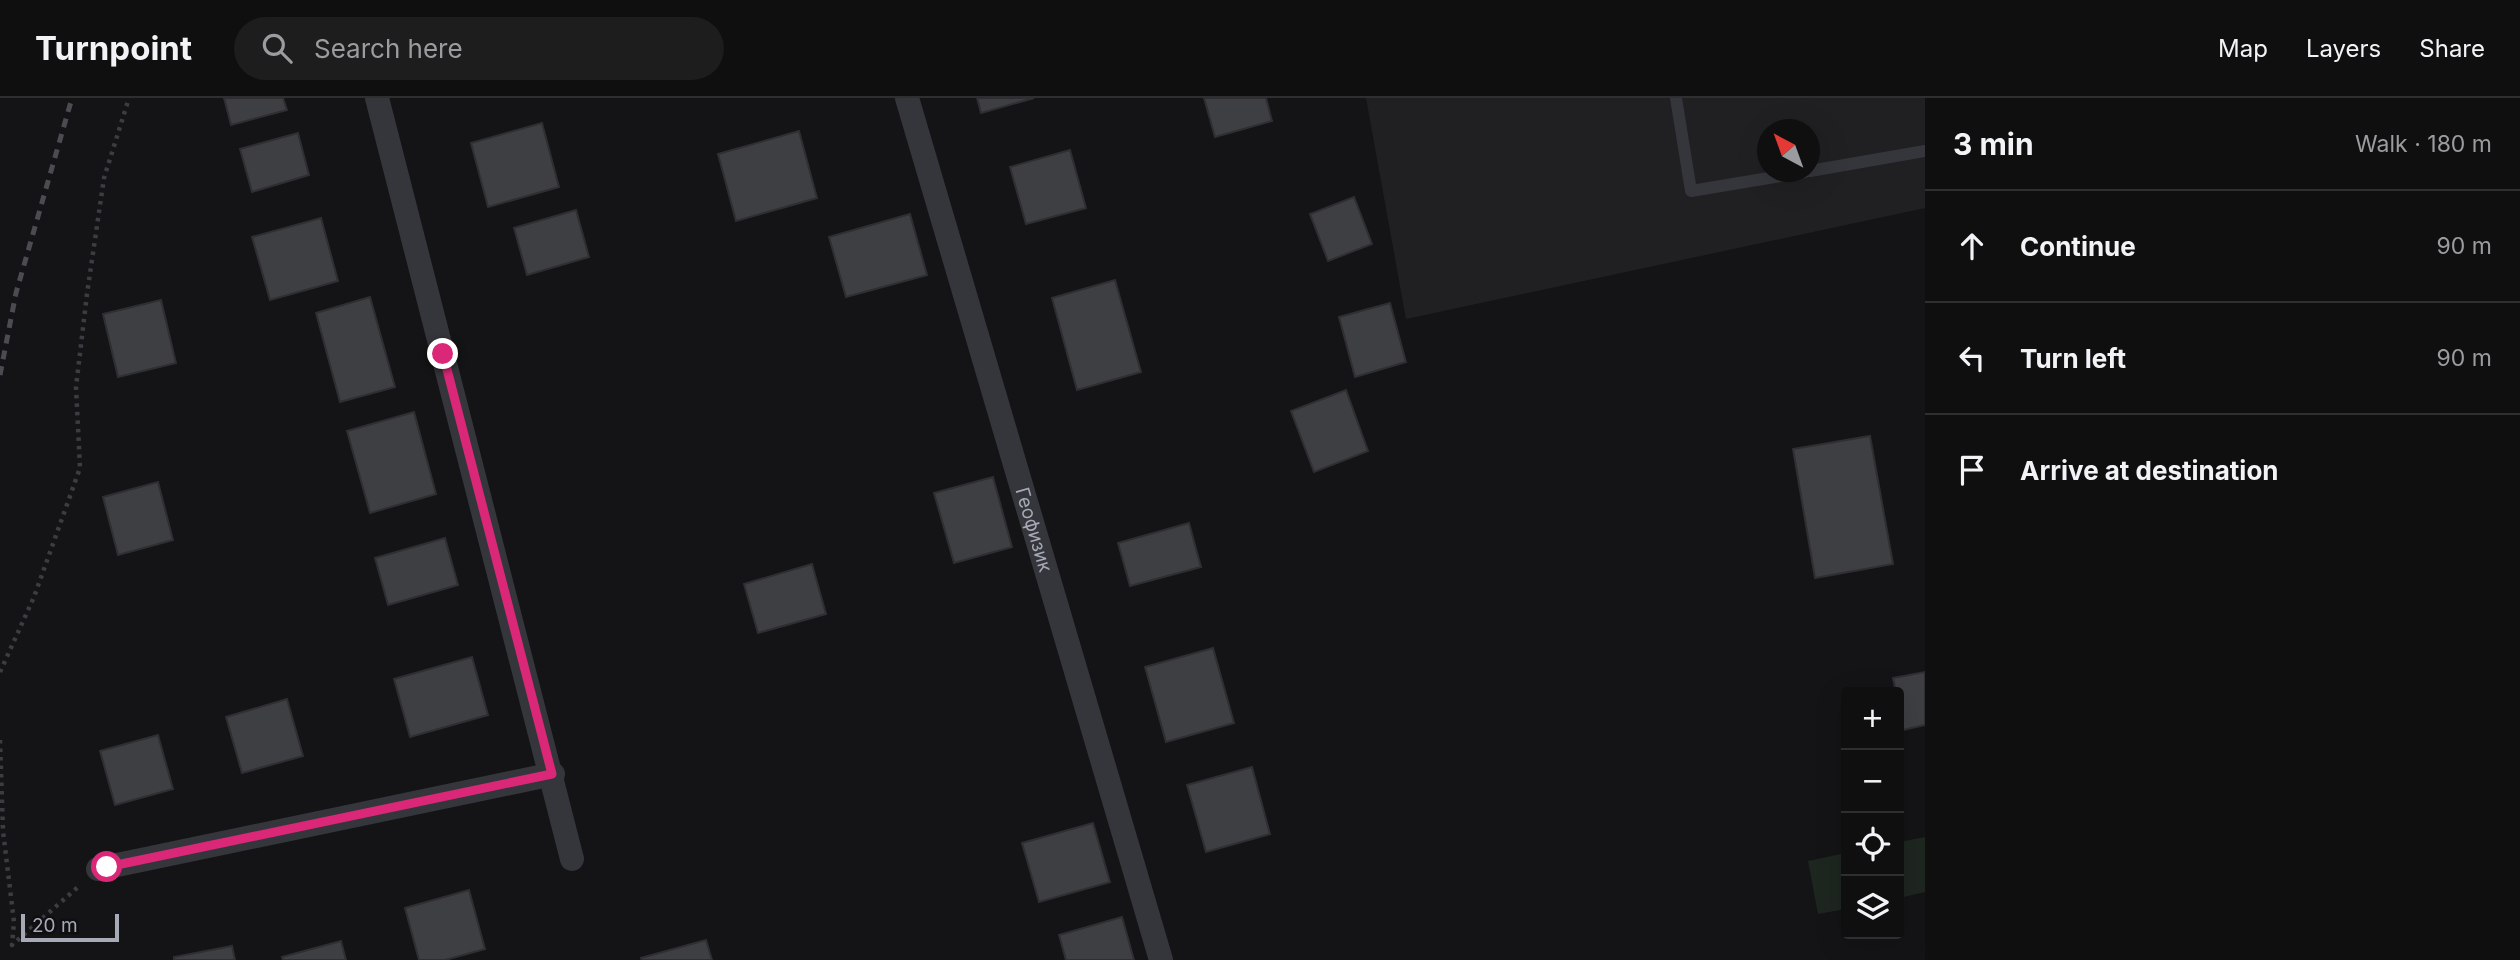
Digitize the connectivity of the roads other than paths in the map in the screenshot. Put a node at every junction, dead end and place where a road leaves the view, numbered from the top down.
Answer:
1 (377, 98) edge
2 (907, 98) edge
3 (1676, 98) edge
4 (1925, 151) edge
5 (1820, 169) edge
6 (1757, 180) edge
7 (552, 774) junction
8 (572, 859) dead end
9 (98, 869) road end
10 (1161, 960) edge

1 - 7 street
2 - 10 street, Геофизик
3 - 6 lane
4 - 5 lane
7 - 8 street
7 - 9 street

